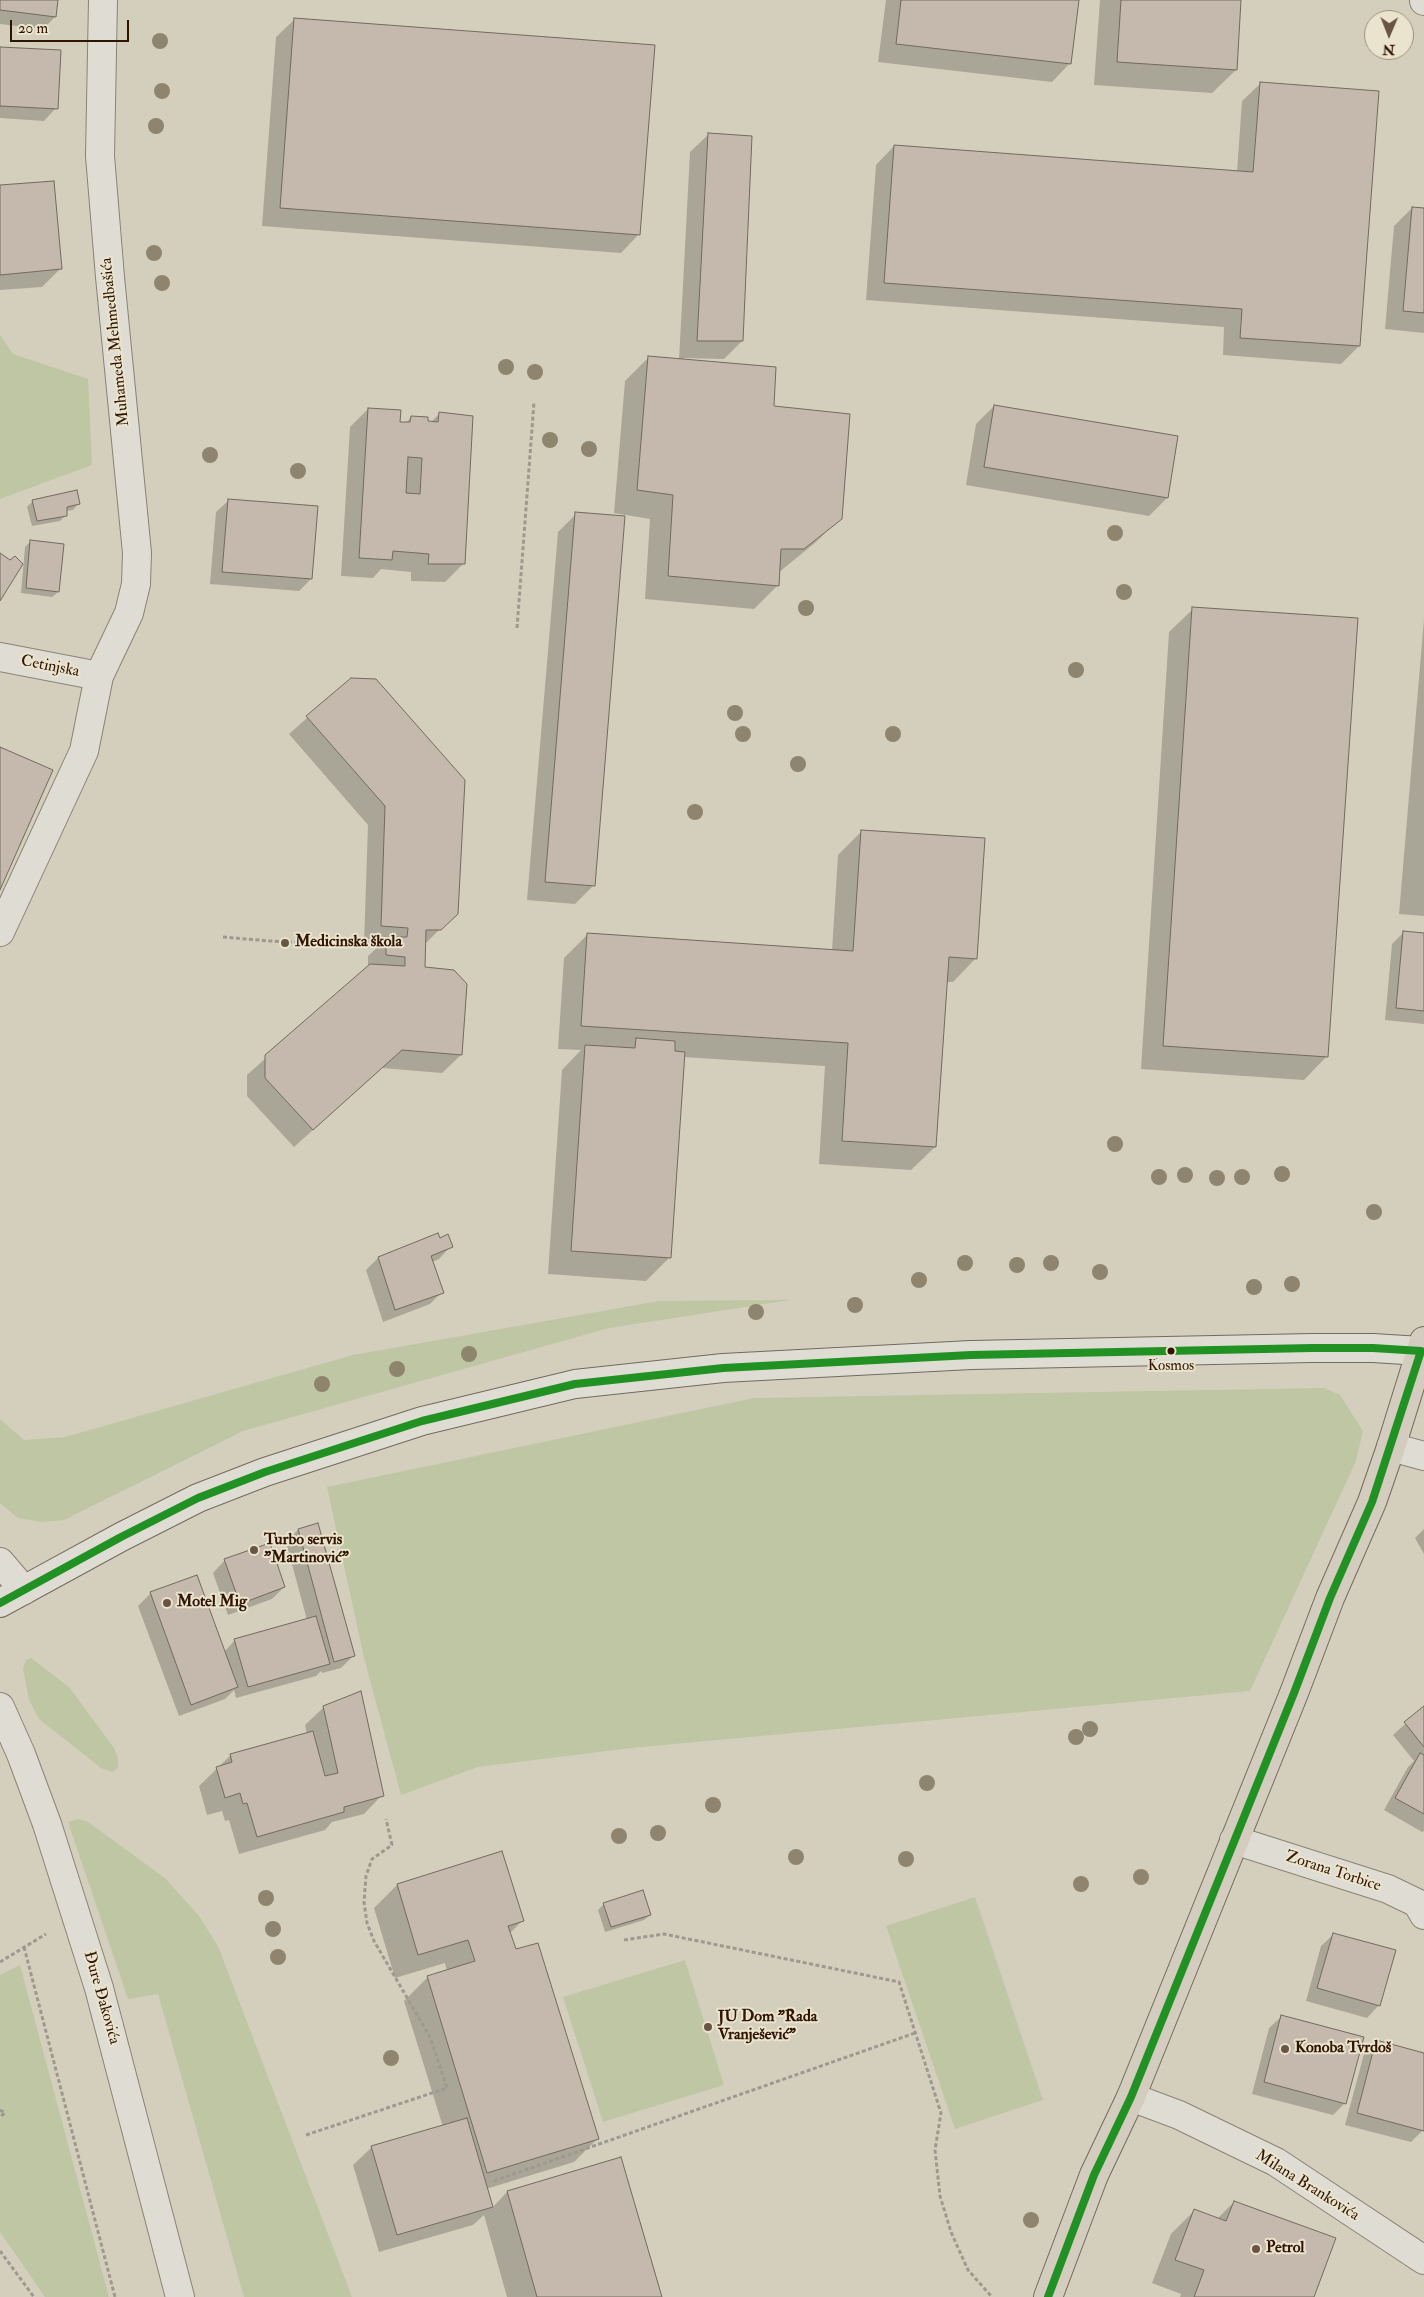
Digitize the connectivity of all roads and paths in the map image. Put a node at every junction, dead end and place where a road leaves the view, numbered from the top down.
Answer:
1 (103, 0) edge
2 (534, 402) dead end
3 (517, 628) dead end
4 (0, 657) edge
5 (99, 676) junction
6 (0, 932) edge
7 (223, 937) dead end
8 (386, 947) dead end
9 (1422, 1346) edge
10 (1392, 1447) junction
11 (1424, 1456) edge
12 (0, 1562) edge
13 (24, 1590) junction
14 (0, 1603) edge
15 (0, 1707) edge
16 (386, 1820) dead end
17 (1234, 1840) junction
18 (76, 1916) junction
19 (1424, 1916) edge
20 (624, 1940) dead end
21 (24, 1948) junction
22 (0, 1962) edge
23 (915, 2034) junction
24 (1131, 2097) junction
25 (0, 2110) edge
26 (0, 2117) edge
27 (306, 2135) dead end
28 (494, 2182) dead end
29 (0, 2251) edge
30 (1424, 2260) edge
31 (34, 2297) edge
32 (115, 2297) edge
33 (180, 2297) edge
34 (992, 2297) edge
35 (1048, 2297) edge

1 - 5 street, Muhameda Mehmedbašića
2 - 3 path
4 - 5 street, Cetinjska
5 - 6 street, Muhameda Mehmedbašića
7 - 8 path
9 - 10 main road
9 - 13 street
10 - 11 street
10 - 17 main road
12 - 13 street
13 - 14 street
15 - 18 street, Đure Đakovića
16 - 27 path
17 - 19 street, Zorana Torbice
17 - 24 main road
18 - 21 path
18 - 33 street, Đure Đakovića
20 - 23 path
21 - 22 path
21 - 32 path
23 - 28 path
23 - 34 path
24 - 30 street, Milana Brankovića
24 - 35 main road
25 - 26 path
29 - 31 path

